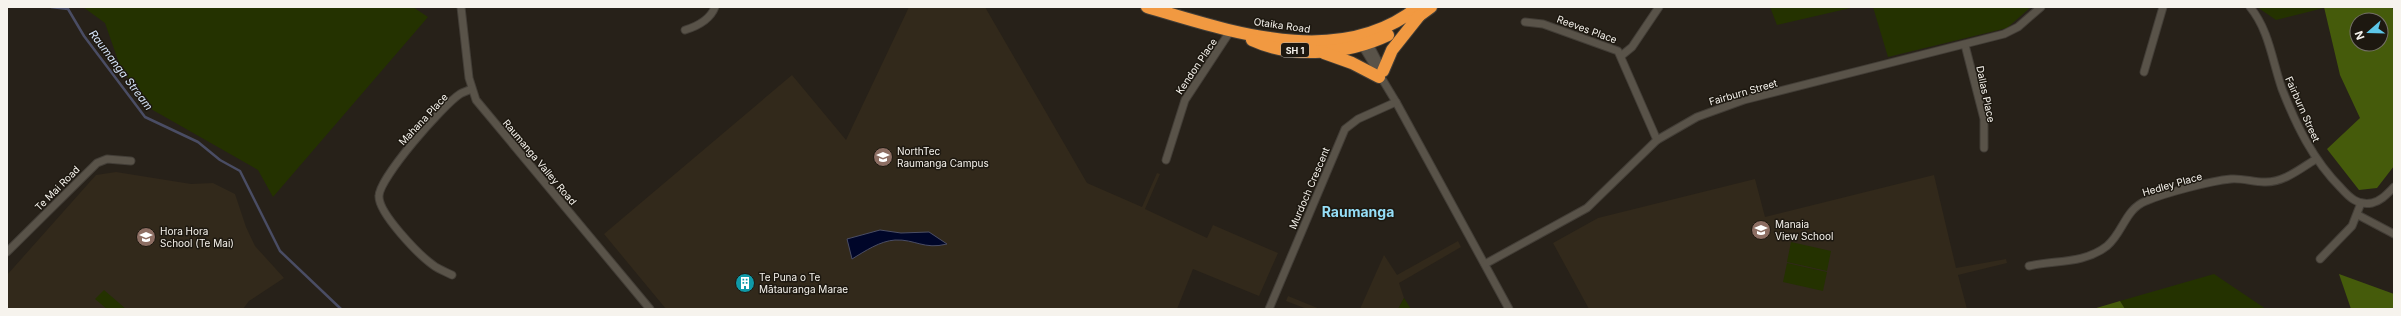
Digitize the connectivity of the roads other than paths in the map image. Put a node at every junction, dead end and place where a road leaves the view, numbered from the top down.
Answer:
1 (461, 7) edge
2 (715, 7) edge
3 (1146, 7) edge
4 (1431, 7) edge
5 (1660, 7) edge
6 (2041, 7) edge
7 (2163, 7) edge
8 (2250, 7) edge
9 (1180, 12) edge
10 (1418, 12) edge
11 (1525, 22) dead end
12 (685, 30) dead end
13 (1231, 30) junction
14 (1364, 41) junction
15 (1965, 45) junction
16 (1320, 51) junction
17 (1621, 56) junction
18 (2144, 72) dead end
19 (1381, 74) junction
20 (471, 89) junction
21 (1396, 102) junction
22 (1657, 140) junction
23 (1984, 148) dead end
24 (2316, 159) junction
25 (1166, 160) dead end
26 (131, 161) dead end
27 (2394, 188) edge
28 (2361, 203) junction
29 (2358, 215) junction
30 (2394, 234) edge
31 (7, 252) edge
32 (2320, 259) dead end
33 (1485, 264) junction
34 (2029, 266) dead end
35 (452, 275) dead end
36 (650, 309) edge
37 (1269, 309) edge
38 (1509, 309) edge

1 - 20 street, Raumanga Valley Road
2 - 12 street
3 - 9 highway, Otaika Road / SH 1
4 - 10 highway, Otaika Road / SH 1
5 - 17 street
6 - 15 street, Fairburn Street
7 - 18 street
8 - 24 street, Fairburn Street
9 - 13 highway, Otaika Road / SH 1
10 - 14 highway, Otaika Road / SH 1
10 - 19 highway
11 - 17 street, Reeves Place
13 - 14 highway, Otaika Road / SH 1
13 - 16 highway, Otaika Road / SH 1
13 - 25 street, Kendon Place
14 - 16 highway, Otaika Road / SH 1
14 - 19 street
15 - 22 street, Fairburn Street
15 - 23 street, Dallas Place
16 - 19 highway
17 - 22 street, Reeves Place
19 - 21 street
20 - 35 street, Mahana Place
20 - 36 street, Raumanga Valley Road
21 - 33 street
21 - 37 street, Murdoch Crescent
22 - 33 street, Fairburn Street
24 - 28 street, Fairburn Street
24 - 34 street, Hedley Place
26 - 31 street, Te Mai Road
27 - 28 street
28 - 29 street
29 - 30 street
29 - 32 street
33 - 38 street

